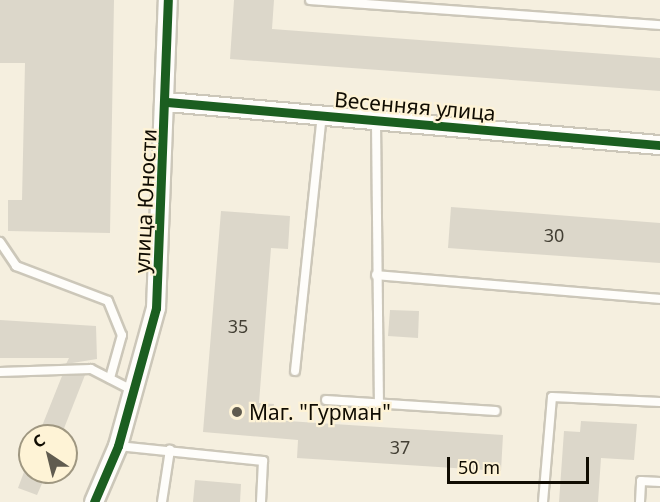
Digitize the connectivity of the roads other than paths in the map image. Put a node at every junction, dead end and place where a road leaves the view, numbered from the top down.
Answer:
1 (168, 0) edge
2 (310, 0) edge
3 (660, 26) edge
4 (167, 102) junction
5 (322, 115) junction
6 (376, 120) junction
7 (660, 146) edge
8 (0, 242) edge
9 (376, 275) junction
10 (660, 299) edge
11 (295, 371) dead end
12 (0, 372) edge
13 (110, 378) junction
14 (135, 391) junction
15 (326, 400) dead end
16 (379, 402) junction
17 (660, 402) edge
18 (496, 411) dead end
19 (118, 446) junction
20 (170, 450) junction
21 (660, 482) edge
22 (94, 502) edge
23 (162, 502) edge
24 (261, 502) edge
25 (543, 502) edge
26 (640, 502) edge

1 - 4 street, улица Юности
2 - 3 lane
4 - 5 street, Весенняя улица
4 - 14 street, улица Юности
5 - 6 street, Весенняя улица
5 - 11 lane
6 - 7 street, Весенняя улица
6 - 9 lane
8 - 13 lane
9 - 10 lane
9 - 16 lane
12 - 13 lane
13 - 14 lane
14 - 19 street, улица Юности
15 - 16 lane
16 - 18 lane
17 - 25 lane
19 - 20 lane
19 - 22 street, улица Юности
20 - 23 lane
20 - 24 lane
21 - 26 lane

